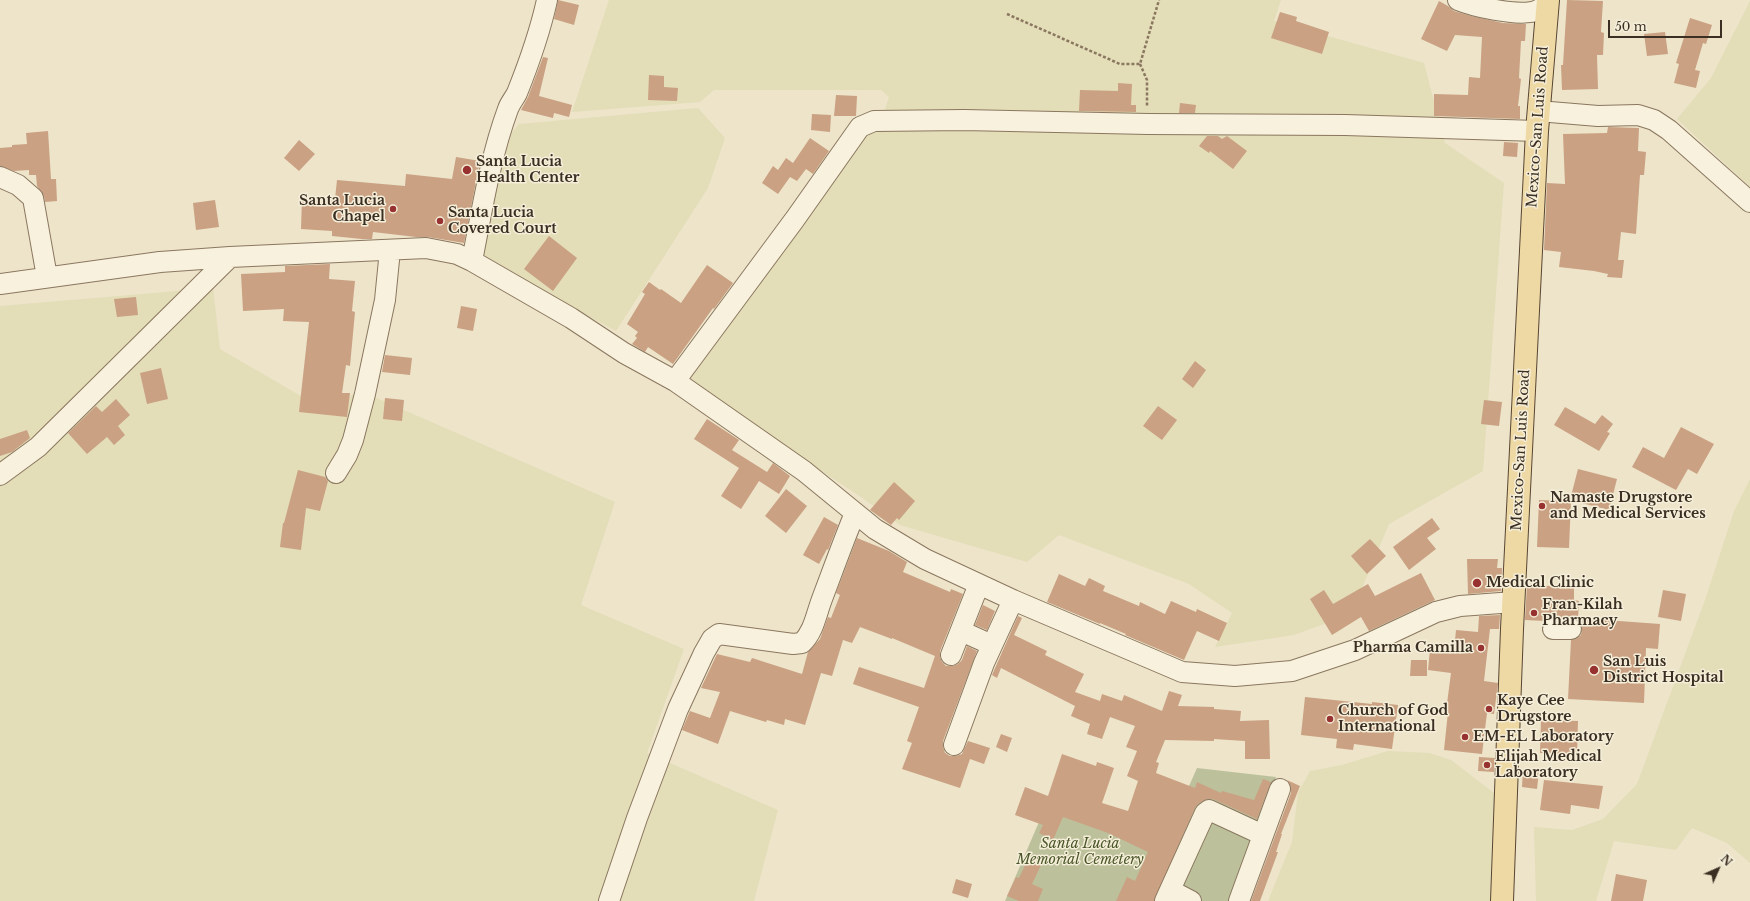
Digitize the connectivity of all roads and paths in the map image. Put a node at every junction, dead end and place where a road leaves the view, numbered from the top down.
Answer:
1 (547, 0) edge
2 (1159, 0) edge
3 (1458, 0) edge
4 (1548, 2) edge
5 (1007, 14) dead end
6 (1140, 64) junction
7 (1537, 121) junction
8 (1148, 124) junction
9 (0, 177) edge
10 (1750, 202) edge
11 (390, 250) junction
12 (230, 256) junction
13 (472, 261) junction
14 (47, 277) junction
15 (0, 284) edge
16 (675, 381) junction
17 (0, 474) edge
18 (336, 474) dead end
19 (855, 513) junction
20 (979, 584) junction
21 (1013, 600) junction
22 (1514, 602) junction
23 (961, 631) junction
24 (992, 645) junction
25 (951, 655) dead end
26 (954, 745) dead end
27 (1280, 789) dead end
28 (1263, 835) junction
29 (1168, 896) edge
30 (609, 901) edge
31 (1191, 901) edge
32 (1239, 901) edge
33 (1502, 901) edge

1 - 13 street
2 - 6 path
3 - 4 street
4 - 7 main road, Mexico-San Luis Road
5 - 6 path
6 - 8 path
7 - 8 street
7 - 10 street
7 - 22 main road, Mexico-San Luis Road
8 - 16 street
9 - 14 street
11 - 12 street
11 - 13 street
11 - 18 street
12 - 14 street
12 - 17 street
13 - 16 street
14 - 15 street
16 - 19 street
19 - 20 street
19 - 30 street
20 - 21 street
20 - 23 street
21 - 22 street
21 - 24 street
22 - 33 main road, Mexico-San Luis Road
23 - 24 street
23 - 25 street
24 - 26 street
27 - 28 street
28 - 29 street
28 - 32 street
29 - 31 street

